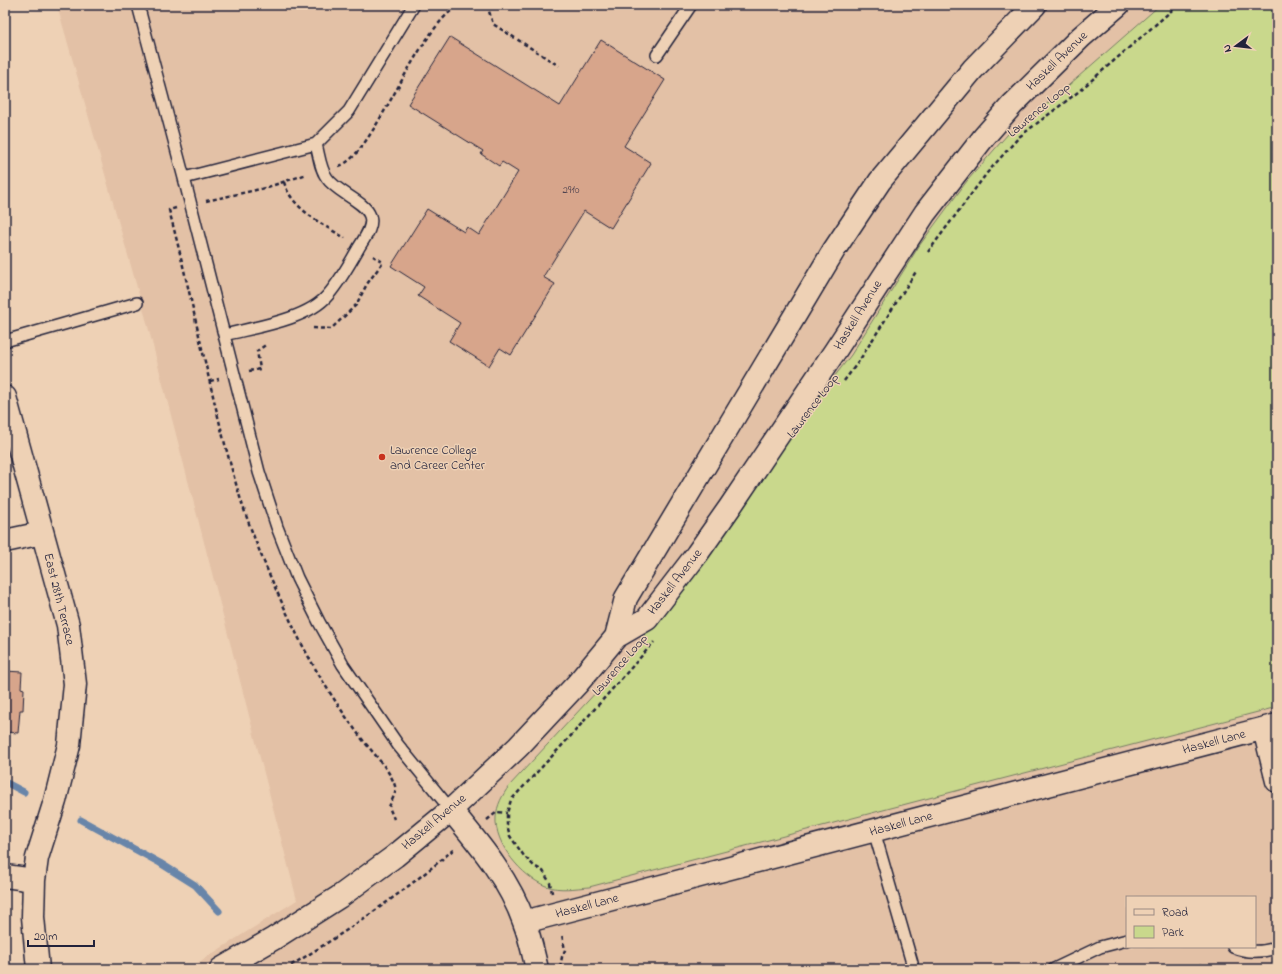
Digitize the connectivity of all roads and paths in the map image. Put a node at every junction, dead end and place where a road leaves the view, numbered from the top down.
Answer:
1 (138, 5) edge
2 (414, 5) edge
3 (459, 5) edge
4 (487, 5) edge
5 (690, 5) edge
6 (1035, 5) edge
7 (1118, 5) edge
8 (1178, 5) edge
9 (657, 55) dead end
10 (559, 66) dead end
11 (316, 144) junction
12 (323, 170) junction
13 (184, 178) junction
14 (191, 205) junction
15 (926, 256) dead end
16 (918, 268) dead end
17 (137, 303) dead end
18 (224, 335) junction
19 (5, 341) edge
20 (839, 387) dead end
21 (5, 397) edge
22 (42, 533) junction
23 (5, 541) edge
24 (616, 637) junction
25 (656, 640) dead end
26 (1271, 727) edge
27 (1277, 781) edge
28 (451, 810) junction
29 (497, 812) dead end
30 (507, 814) junction
31 (394, 819) dead end
32 (874, 831) junction
33 (471, 834) junction
34 (5, 876) edge
35 (34, 880) junction
36 (550, 883) dead end
37 (524, 922) junction
38 (1126, 940) edge
39 (564, 944) dead end
40 (1235, 948) edge
41 (1277, 948) edge
42 (38, 969) edge
43 (221, 969) edge
44 (285, 969) edge
45 (537, 969) edge
46 (560, 969) edge
47 (911, 969) edge
48 (1054, 969) edge

1 - 13 lane
2 - 11 lane
3 - 12 path
4 - 10 path
5 - 9 lane
6 - 24 main road, Haskell Avenue
7 - 24 main road, Haskell Avenue
8 - 15 path, Lawrence Loop
11 - 12 lane
11 - 13 lane
12 - 14 path
12 - 18 lane
13 - 14 lane
14 - 18 lane
14 - 31 path
16 - 20 path, Lawrence Loop
17 - 19 lane
18 - 28 lane
21 - 22 main road, East 28th Terrace
22 - 23 main road
22 - 35 main road, East 28th Terrace
24 - 28 main road, Haskell Avenue
25 - 30 path, Lawrence Loop
26 - 27 main road
26 - 32 main road, Haskell Lane
28 - 33 main road
28 - 43 main road, Haskell Avenue
29 - 30 path
30 - 36 path
32 - 37 main road, Haskell Lane
32 - 47 lane
33 - 37 main road
33 - 44 path
34 - 35 main road
35 - 42 main road, East 28th Terrace
37 - 45 main road
38 - 48 lane
39 - 46 path
40 - 41 lane

